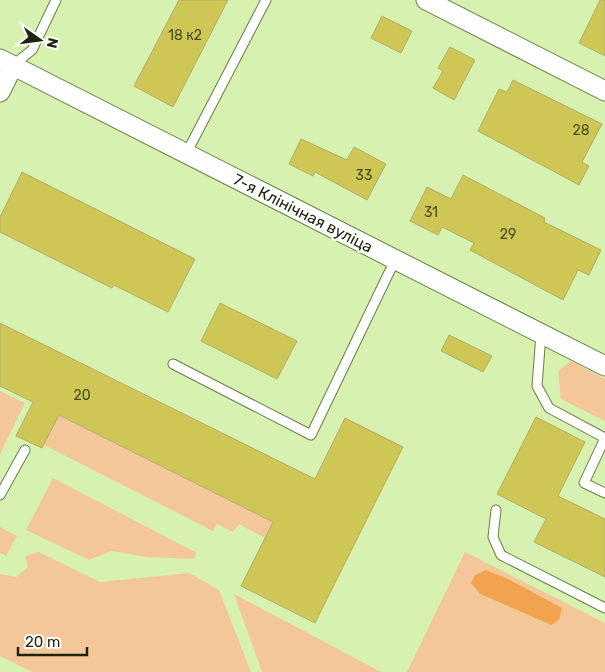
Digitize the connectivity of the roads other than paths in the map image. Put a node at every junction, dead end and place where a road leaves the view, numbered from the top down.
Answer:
1 (56, 0) edge
2 (266, 0) edge
3 (426, 0) edge
4 (6, 62) edge
5 (605, 91) edge
6 (0, 92) edge
7 (186, 154) junction
8 (395, 260) junction
9 (541, 334) junction
10 (173, 364) dead end
11 (605, 366) edge
12 (25, 450) dead end
13 (605, 493) edge
14 (0, 495) edge
15 (496, 510) dead end
16 (605, 608) edge

1 - 4 lane
2 - 7 lane
3 - 5 street
4 - 6 street
4 - 7 street, 7-я Клінічная вуліца
7 - 8 street, 7-я Клінічная вуліца
8 - 9 street, 7-я Клінічная вуліца
8 - 10 lane
9 - 11 street, 7-я Клінічная вуліца
9 - 13 lane
12 - 14 lane
15 - 16 lane

